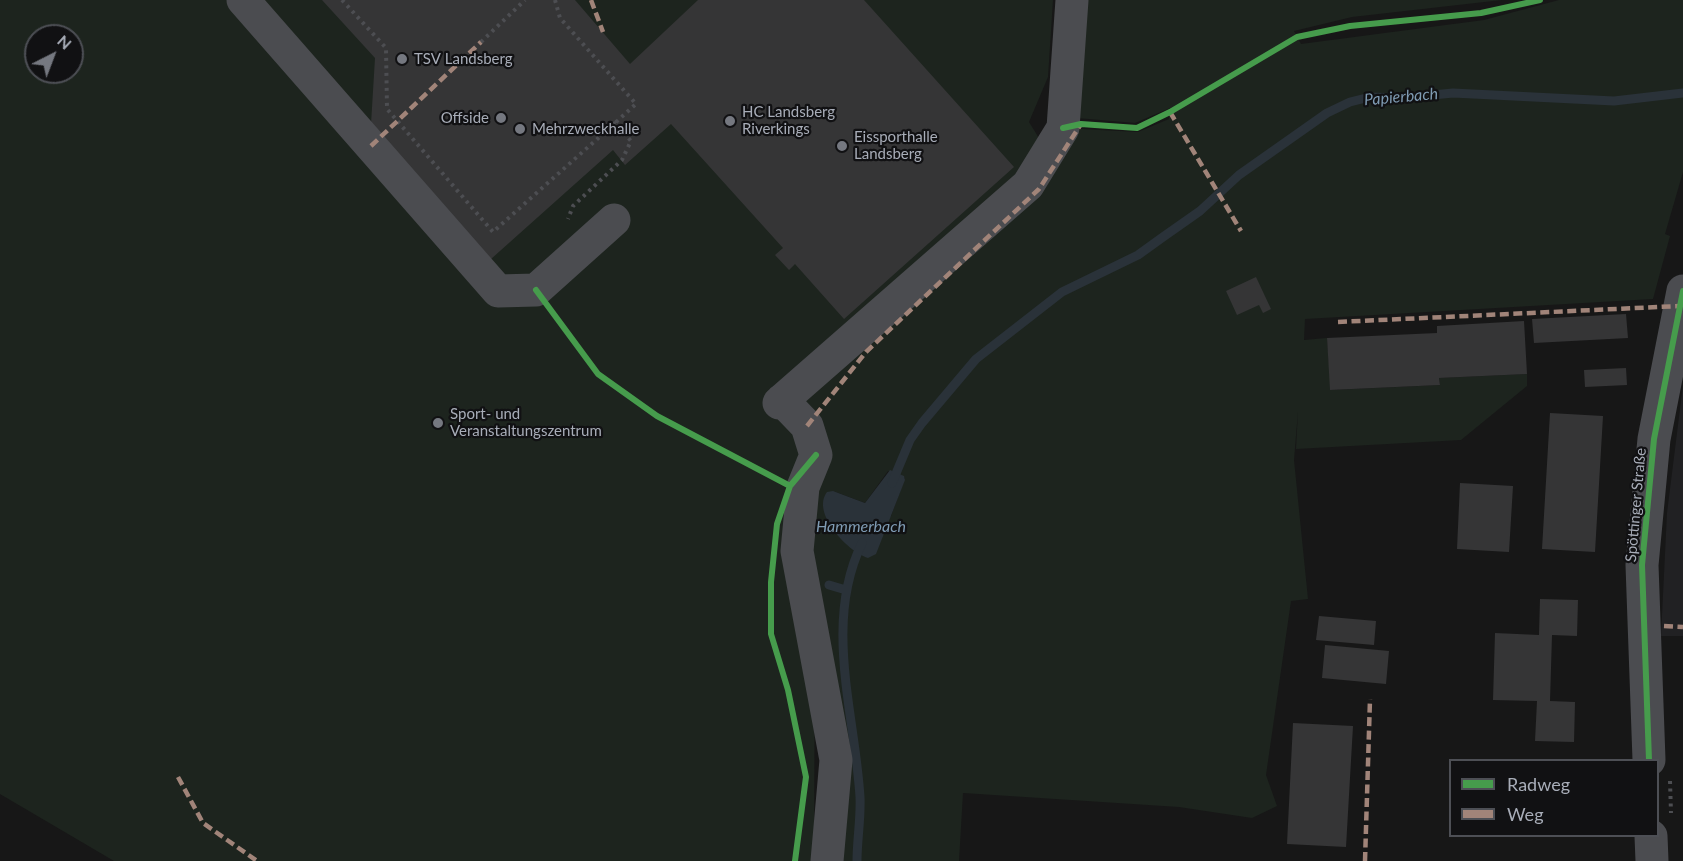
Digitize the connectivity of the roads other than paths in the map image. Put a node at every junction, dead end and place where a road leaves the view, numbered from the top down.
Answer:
1 (243, 0) edge
2 (1072, 0) edge
3 (614, 220) dead end
4 (1683, 291) edge
5 (1648, 759) edge
6 (1651, 837) edge
7 (827, 861) edge
8 (1652, 861) edge

1 - 3 street
2 - 7 street
4 - 5 street, Spöttinger Straße
6 - 8 street

